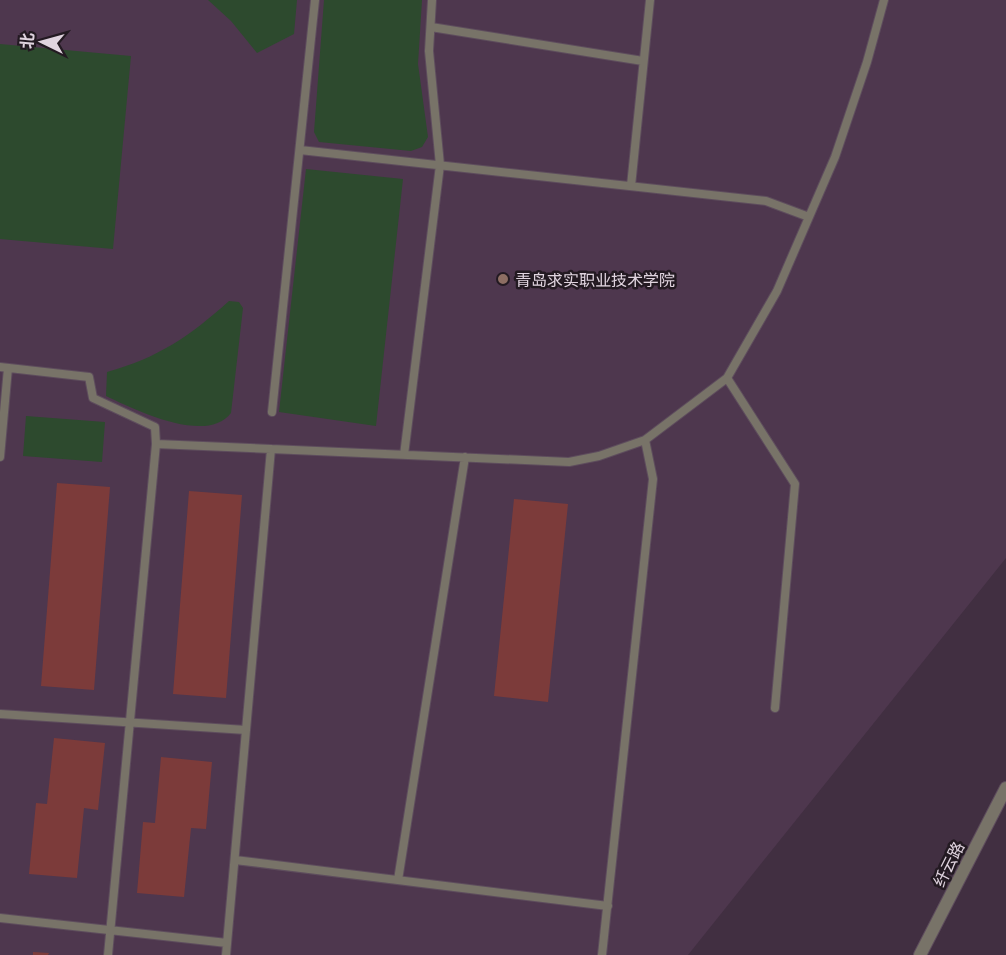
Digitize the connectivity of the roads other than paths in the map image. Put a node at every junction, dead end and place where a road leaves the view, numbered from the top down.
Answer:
1 (315, 0) edge
2 (432, 0) edge
3 (650, 0) edge
4 (884, 0) edge
5 (431, 27) junction
6 (644, 61) junction
7 (300, 150) junction
8 (440, 165) junction
9 (630, 186) junction
10 (809, 217) junction
11 (4, 367) edge
12 (727, 378) junction
13 (272, 412) dead end
14 (645, 440) junction
15 (156, 444) junction
16 (271, 449) junction
17 (404, 455) junction
18 (0, 457) edge
19 (465, 457) junction
20 (775, 708) dead end
21 (0, 714) edge
22 (130, 722) junction
23 (246, 730) junction
24 (1006, 788) edge
25 (235, 860) junction
26 (398, 880) junction
27 (608, 906) junction
28 (0, 918) edge
29 (111, 930) junction
30 (227, 943) junction
31 (108, 955) edge
32 (226, 955) edge
33 (602, 955) edge
34 (920, 955) edge

1 - 7 lane
2 - 5 lane
3 - 6 lane
4 - 10 lane
5 - 6 lane
5 - 8 lane
6 - 9 lane
7 - 8 lane
7 - 13 lane
8 - 9 lane
8 - 17 lane
9 - 10 lane
10 - 12 lane
11 - 15 lane
11 - 18 lane
12 - 14 lane
12 - 20 lane
14 - 19 lane
14 - 27 lane
15 - 16 lane
15 - 22 lane
16 - 17 lane
16 - 23 lane
17 - 19 lane
19 - 26 lane
21 - 22 lane
22 - 23 lane
22 - 29 lane
23 - 25 lane
24 - 34 street, 纤云路
25 - 26 lane
25 - 30 lane
26 - 27 lane
27 - 33 lane
28 - 29 lane
29 - 30 lane
29 - 31 lane
30 - 32 lane

